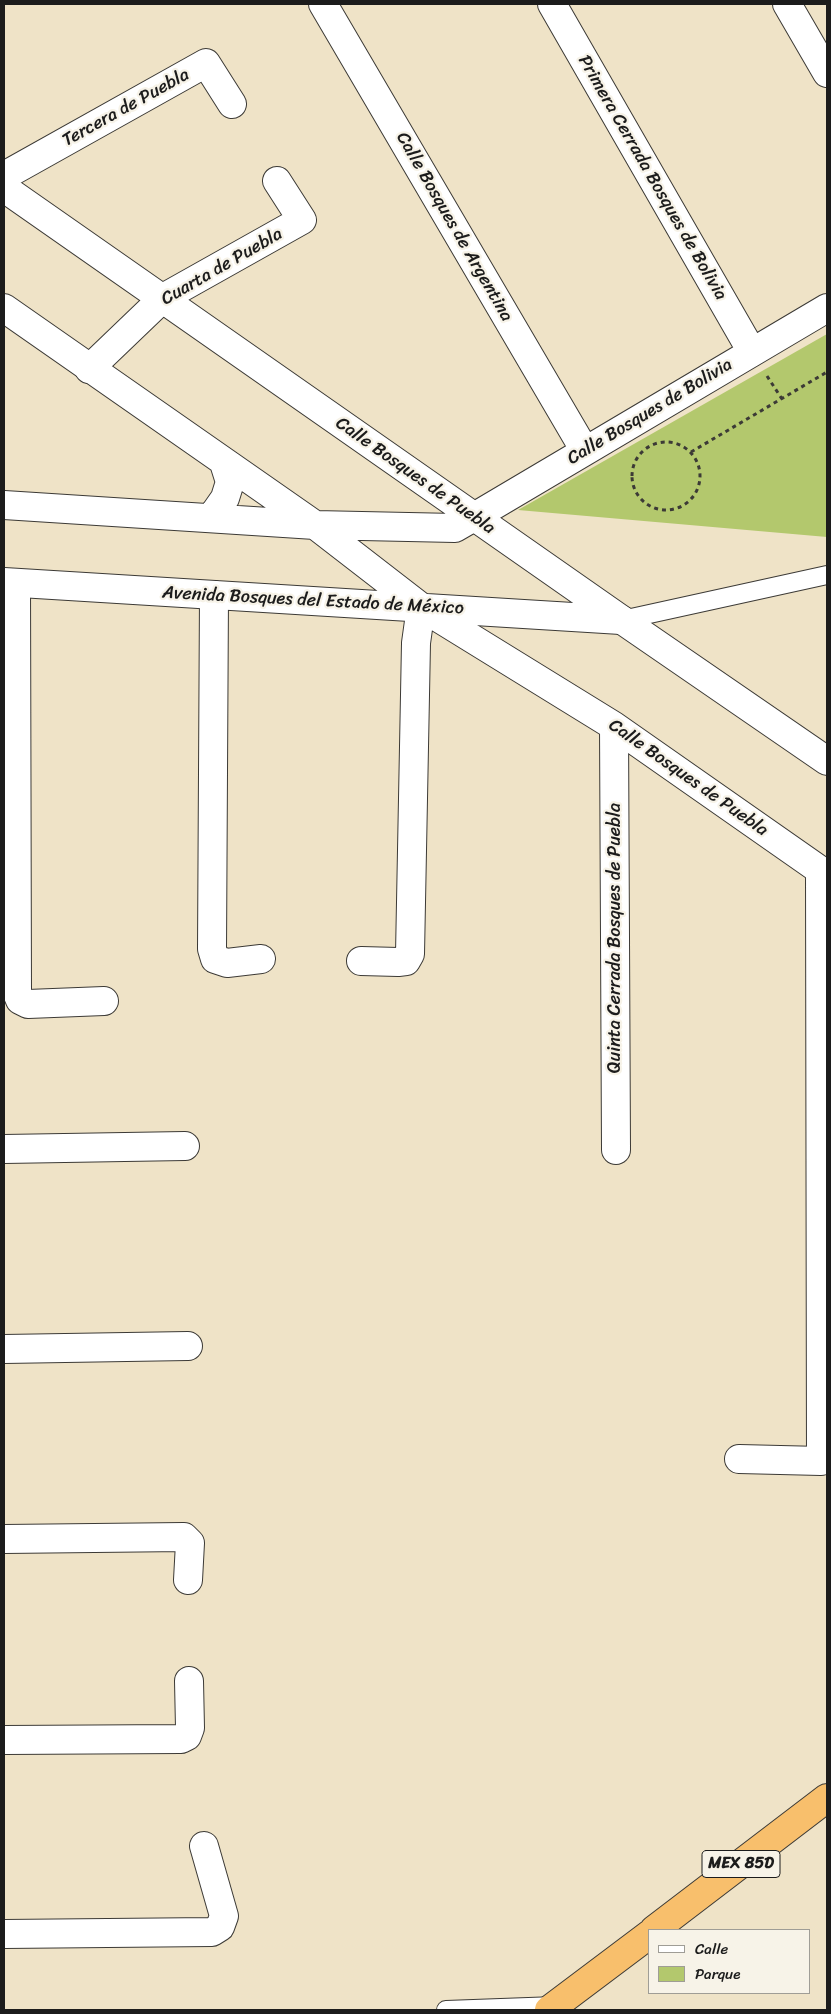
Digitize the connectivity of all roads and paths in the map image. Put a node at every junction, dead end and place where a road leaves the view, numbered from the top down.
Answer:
1 (323, 4) edge
2 (552, 4) edge
3 (787, 4) edge
4 (827, 72) edge
5 (232, 104) dead end
6 (4, 176) edge
7 (277, 182) dead end
8 (4, 188) edge
9 (163, 298) junction
10 (4, 308) edge
11 (827, 308) edge
12 (752, 352) junction
13 (89, 369) junction
14 (827, 372) edge
15 (585, 451) junction
16 (691, 452) junction
17 (224, 463) junction
18 (4, 506) edge
19 (474, 517) junction
20 (211, 518) junction
21 (314, 525) junction
22 (827, 575) edge
23 (10, 583) edge
24 (214, 595) junction
25 (421, 607) junction
26 (622, 620) junction
27 (614, 726) junction
28 (827, 761) edge
29 (824, 873) edge
30 (261, 960) dead end
31 (361, 961) dead end
32 (104, 1001) dead end
33 (185, 1146) dead end
34 (4, 1149) edge
35 (616, 1150) dead end
36 (188, 1346) dead end
37 (4, 1349) edge
38 (739, 1459) dead end
39 (4, 1539) edge
40 (188, 1580) dead end
41 (189, 1681) dead end
42 (4, 1740) edge
43 (827, 1798) edge
44 (204, 1846) dead end
45 (655, 1929) edge
46 (4, 1934) edge
47 (648, 1936) edge
48 (552, 2008) edge
49 (446, 2010) edge

1 - 15 street, Calle Bosques de Argentina
2 - 12 street, Primera Cerrada Bosques de Bolivia
3 - 4 street
5 - 6 street, Tercera de Puebla
7 - 9 street, Cuarta de Puebla
8 - 9 street, Calle Bosques de Puebla
9 - 13 street, Cuarta de Puebla
9 - 19 street, Calle Bosques de Puebla
10 - 13 street, Calle Bosques de Puebla
11 - 12 street, Calle Bosques de Bolivia
12 - 15 street, Calle Bosques de Bolivia
13 - 17 street, Calle Bosques de Puebla
14 - 16 path
15 - 19 street, Calle Bosques de Bolivia
16 - 16 path
17 - 20 street
17 - 21 street, Calle Bosques de Puebla
18 - 20 street
19 - 21 street
19 - 26 street, Calle Bosques de Puebla
20 - 21 street
21 - 25 street, Calle Bosques de Puebla
22 - 26 lane
23 - 24 street, Avenida Bosques del Estado de México
23 - 32 street
24 - 25 street, Avenida Bosques del Estado de México
24 - 30 street
25 - 26 street, Avenida Bosques del Estado de México
25 - 27 street, Calle Bosques de Puebla
25 - 31 street
26 - 28 street, Calle Bosques de Puebla
27 - 29 street, Calle Bosques de Puebla
27 - 35 street, Quinta Cerrada Bosques de Puebla
29 - 38 street
33 - 34 street
36 - 37 street
39 - 40 street
41 - 42 street
43 - 45 highway, MEX 85D
44 - 46 street
47 - 48 highway
48 - 49 lane

